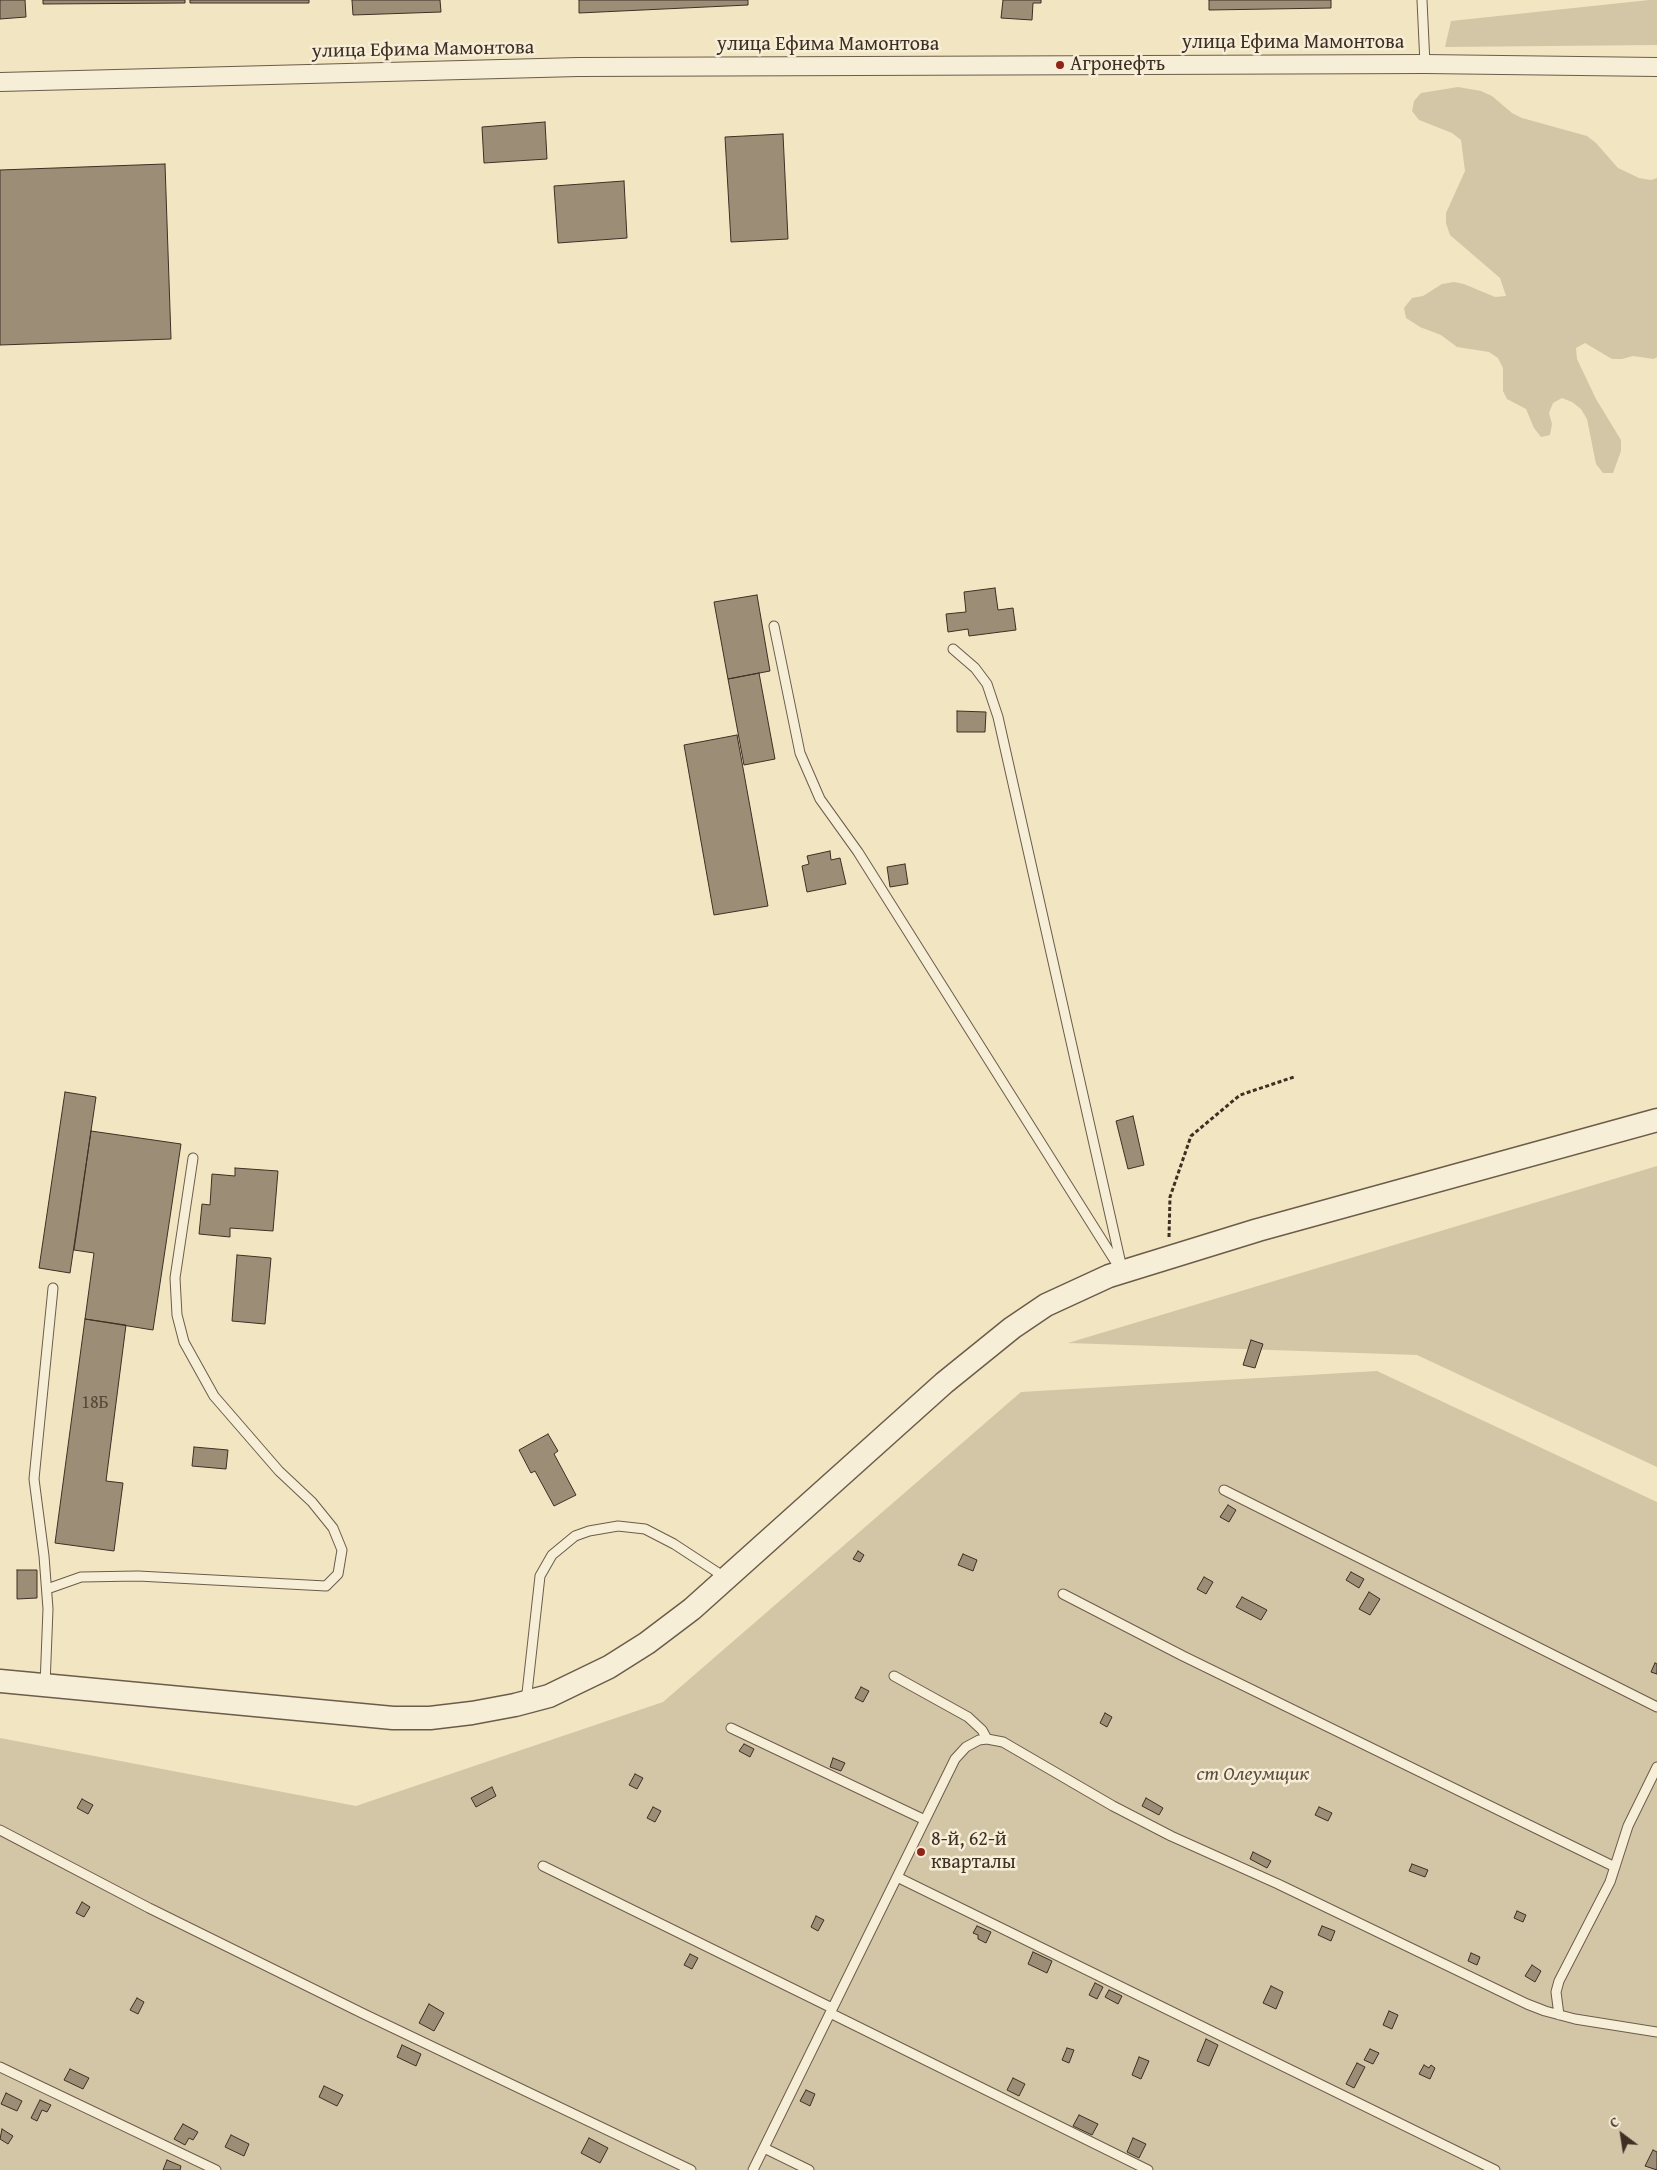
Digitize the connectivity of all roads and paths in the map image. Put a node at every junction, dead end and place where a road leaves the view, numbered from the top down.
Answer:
1 (1422, 0) edge
2 (1425, 64) junction
3 (1657, 68) edge
4 (0, 82) edge
5 (774, 626) dead end
6 (953, 649) dead end
7 (1294, 1077) dead end
8 (1657, 1120) edge
9 (193, 1158) dead end
10 (1169, 1258) junction
11 (1122, 1272) junction
12 (53, 1288) dead end
13 (1224, 1490) dead end
14 (727, 1579) junction
15 (47, 1589) junction
16 (1063, 1594) dead end
17 (894, 1676) dead end
18 (0, 1681) edge
19 (45, 1685) junction
20 (526, 1702) junction
21 (1657, 1707) edge
22 (731, 1728) dead end
23 (987, 1739) junction
24 (1657, 1767) edge
25 (925, 1820) junction
26 (0, 1830) edge
27 (542, 1866) dead end
28 (1615, 1867) junction
29 (897, 1877) junction
30 (831, 2011) junction
31 (1559, 2015) junction
32 (1657, 2032) edge
33 (0, 2067) edge
34 (764, 2148) junction
35 (216, 2170) edge
36 (691, 2170) edge
37 (753, 2170) edge
38 (809, 2170) edge
39 (1148, 2170) edge
40 (1495, 2170) edge

1 - 2 lane
2 - 3 street, улица Ефима Мамонтова
2 - 4 street, улица Ефима Мамонтова
5 - 11 lane
6 - 11 lane
7 - 10 path
8 - 10 street
9 - 15 lane
10 - 11 street
11 - 14 street
12 - 15 lane
13 - 21 lane
14 - 20 street
14 - 20 lane
15 - 19 lane
16 - 28 lane
17 - 23 lane
18 - 19 street
19 - 20 street
22 - 25 lane
23 - 25 lane
23 - 31 lane
24 - 28 lane
25 - 29 lane
26 - 36 lane
27 - 30 lane
28 - 31 lane
29 - 30 lane
29 - 40 lane
30 - 34 lane
30 - 39 lane
31 - 32 lane
33 - 35 lane
34 - 37 lane
34 - 38 lane

